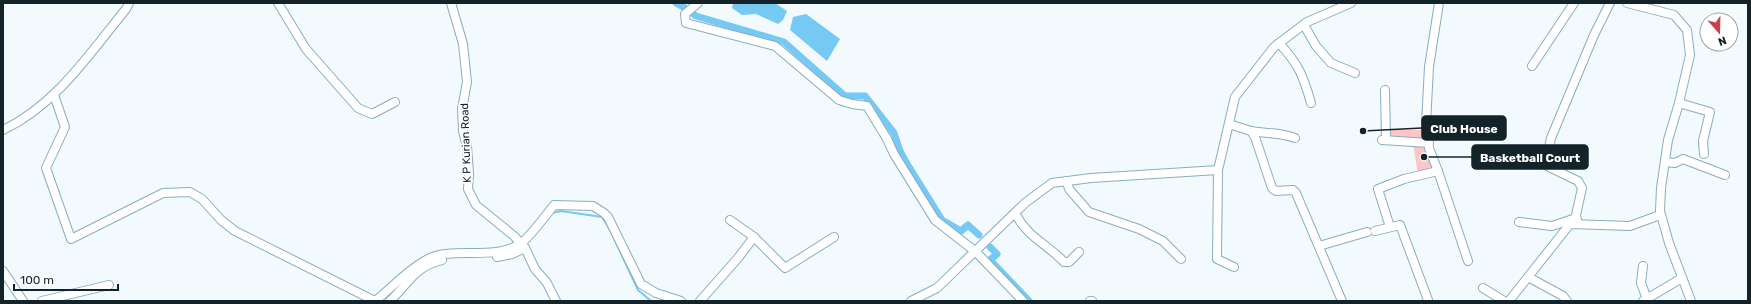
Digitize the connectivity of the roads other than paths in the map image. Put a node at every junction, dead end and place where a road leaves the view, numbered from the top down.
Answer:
1 (129, 3) edge
2 (278, 3) edge
3 (451, 3) edge
4 (698, 3) edge
5 (1351, 3) edge
6 (1439, 3) edge
7 (1574, 3) edge
8 (1610, 3) edge
9 (1627, 3) edge
10 (1304, 25) junction
11 (1279, 43) junction
12 (1532, 66) dead end
13 (1355, 74) dead end
14 (1385, 90) dead end
15 (54, 95) junction
16 (395, 102) dead end
17 (1310, 103) dead end
18 (1679, 103) junction
19 (1229, 124) junction
20 (3, 130) edge
21 (1251, 131) junction
22 (1295, 138) dead end
23 (1429, 143) junction
24 (1704, 154) dead end
25 (1665, 162) junction
26 (1218, 170) junction
27 (1438, 171) junction
28 (1725, 175) dead end
29 (1067, 182) junction
30 (1015, 213) junction
31 (1660, 215) junction
32 (730, 220) dead end
33 (1578, 221) junction
34 (1519, 222) dead end
35 (1390, 227) junction
36 (754, 237) junction
37 (834, 237) dead end
38 (523, 246) junction
39 (1319, 246) junction
40 (978, 250) junction
41 (1079, 252) dead end
42 (1181, 259) dead end
43 (1468, 261) dead end
44 (1643, 266) dead end
45 (1234, 267) dead end
46 (3, 271) edge
47 (1528, 277) junction
48 (1682, 278) junction
49 (109, 286) dead end
50 (1483, 288) dead end
51 (1428, 300) edge
52 (1645, 300) edge
53 (23, 301) edge
54 (42, 301) edge
55 (376, 301) edge
56 (390, 301) edge
57 (556, 301) edge
58 (681, 301) edge
59 (700, 301) edge
60 (911, 301) edge
61 (1022, 301) edge
62 (1342, 301) edge
63 (1504, 301) edge
64 (1509, 301) edge
65 (1567, 301) edge
66 (1692, 301) edge

1 - 15 street
2 - 16 street
3 - 38 street, K P Kurian Road
4 - 40 street
5 - 10 street
6 - 23 street
7 - 12 street
8 - 33 street
9 - 18 street
10 - 11 street
10 - 13 street
11 - 17 street
11 - 19 street
14 - 23 street
15 - 20 street
15 - 55 street
18 - 24 street
18 - 25 street
19 - 21 street
19 - 26 street
21 - 22 street
21 - 39 street
23 - 27 street
25 - 28 street
25 - 31 street
26 - 29 street
26 - 45 street
27 - 35 street
27 - 43 street
29 - 30 street
29 - 42 street
30 - 40 street
30 - 41 street
31 - 33 street
31 - 48 street
32 - 36 street
33 - 34 street
33 - 47 street
35 - 39 street
35 - 51 street
36 - 37 street
36 - 59 street
38 - 55 street
38 - 56 street
38 - 57 street, K P Kurian Road
38 - 58 street
39 - 62 street
40 - 60 street
40 - 61 street
44 - 52 street
46 - 53 street
47 - 64 street
47 - 65 street
48 - 52 street
48 - 66 street
49 - 54 street
50 - 63 street

